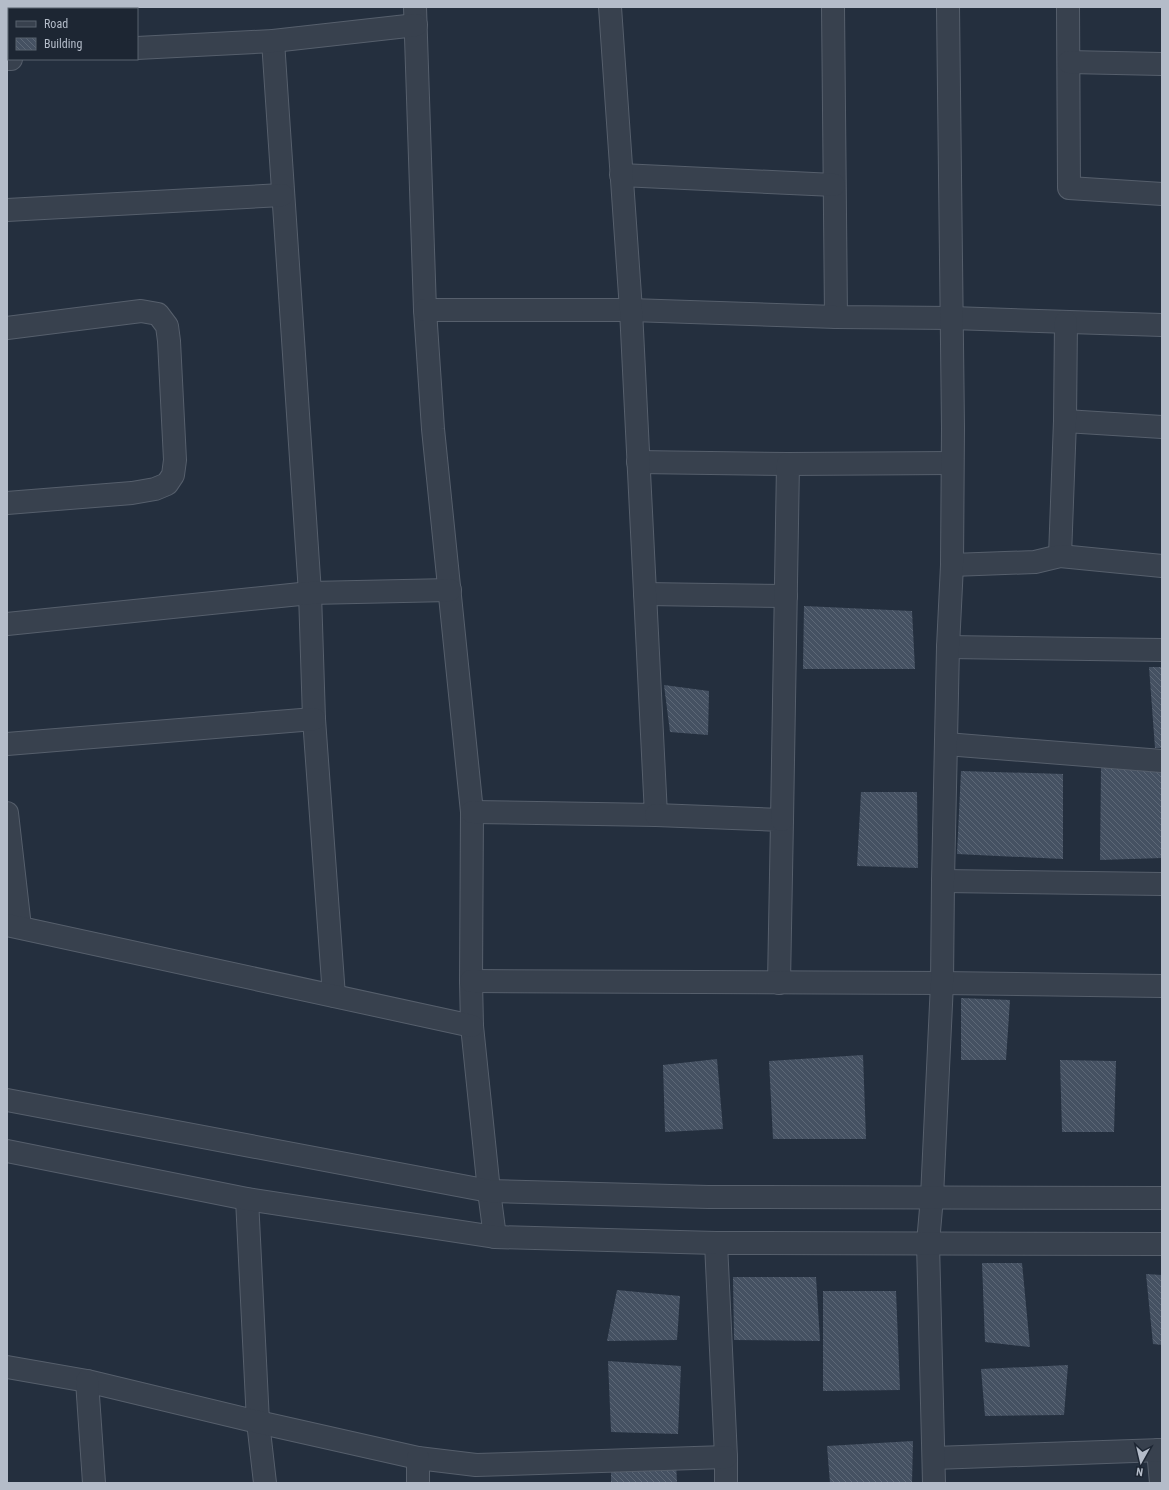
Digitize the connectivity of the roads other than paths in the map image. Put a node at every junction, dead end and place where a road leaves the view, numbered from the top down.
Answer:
1 (610, 7) edge
2 (833, 7) edge
3 (948, 7) edge
4 (1068, 7) edge
5 (416, 16) edge
6 (273, 41) junction
7 (138, 48) edge
8 (1069, 62) junction
9 (1162, 64) edge
10 (621, 175) junction
11 (834, 185) junction
12 (1162, 194) edge
13 (282, 195) junction
14 (7, 210) edge
15 (425, 310) junction
16 (630, 310) junction
17 (836, 317) junction
18 (952, 318) junction
19 (1066, 322) junction
20 (1162, 326) edge
21 (7, 328) edge
22 (1065, 421) junction
23 (1162, 427) edge
24 (638, 462) junction
25 (952, 462) junction
26 (788, 464) junction
27 (7, 503) edge
28 (1060, 556) junction
29 (952, 566) junction
30 (1162, 566) edge
31 (450, 590) junction
32 (310, 594) junction
33 (645, 594) junction
34 (786, 596) junction
35 (7, 624) edge
36 (948, 648) junction
37 (1162, 650) edge
38 (314, 719) junction
39 (7, 744) edge
40 (946, 744) junction
41 (1162, 761) edge
42 (472, 812) junction
43 (7, 813) edge
44 (656, 815) junction
45 (782, 820) junction
46 (943, 881) junction
47 (1162, 884) edge
48 (13, 926) edge
49 (471, 981) junction
50 (779, 983) junction
51 (942, 983) junction
52 (1162, 986) edge
53 (334, 996) junction
54 (472, 1026) junction
55 (7, 1100) edge
56 (7, 1150) edge
57 (489, 1192) junction
58 (932, 1197) junction
59 (1162, 1198) edge
60 (247, 1199) junction
61 (495, 1237) junction
62 (716, 1243) junction
63 (928, 1243) junction
64 (1162, 1244) edge
65 (7, 1367) edge
66 (87, 1381) junction
67 (258, 1422) junction
68 (1160, 1450) edge
69 (418, 1458) junction
70 (726, 1458) junction
71 (934, 1458) junction
72 (540, 1473) edge
73 (94, 1483) edge
74 (265, 1483) edge
75 (418, 1483) edge
76 (726, 1483) edge
77 (934, 1483) edge
78 (1161, 1483) edge

1 - 10 street
2 - 11 street
3 - 18 street
4 - 8 street
5 - 6 street
5 - 15 street
6 - 7 street
6 - 13 street
8 - 9 street
8 - 12 street
10 - 11 street
10 - 16 street
11 - 17 street
13 - 14 street
13 - 32 street
15 - 16 street
15 - 31 street
16 - 17 street
16 - 24 street
17 - 18 street
18 - 19 street
18 - 25 street
19 - 20 street
19 - 22 street
21 - 27 street
22 - 23 street
22 - 28 street
24 - 26 street
24 - 33 street
25 - 26 street
25 - 29 street
26 - 34 street
28 - 29 street
28 - 30 street
29 - 36 street
31 - 32 street
31 - 42 street
32 - 35 street
32 - 38 street
33 - 34 street
33 - 44 street
34 - 45 street
36 - 37 street
36 - 40 street
38 - 39 street
38 - 53 street
40 - 41 street
40 - 46 street
42 - 44 street
42 - 49 street
43 - 48 street
44 - 45 street
45 - 50 street
46 - 47 street
46 - 51 street
48 - 53 street
49 - 50 street
49 - 54 street
50 - 51 street
51 - 52 street
51 - 58 street
53 - 54 street
54 - 57 street
55 - 57 street
56 - 60 street
57 - 58 street
57 - 61 street
58 - 59 street
58 - 63 street
60 - 61 street
60 - 67 street
61 - 62 street
62 - 63 street
62 - 70 street
63 - 64 street
63 - 71 street
65 - 66 street
66 - 67 street
66 - 73 street
67 - 69 street
67 - 74 street
68 - 71 street
68 - 78 street
69 - 72 street
69 - 75 street
70 - 72 street
70 - 76 street
71 - 77 street

